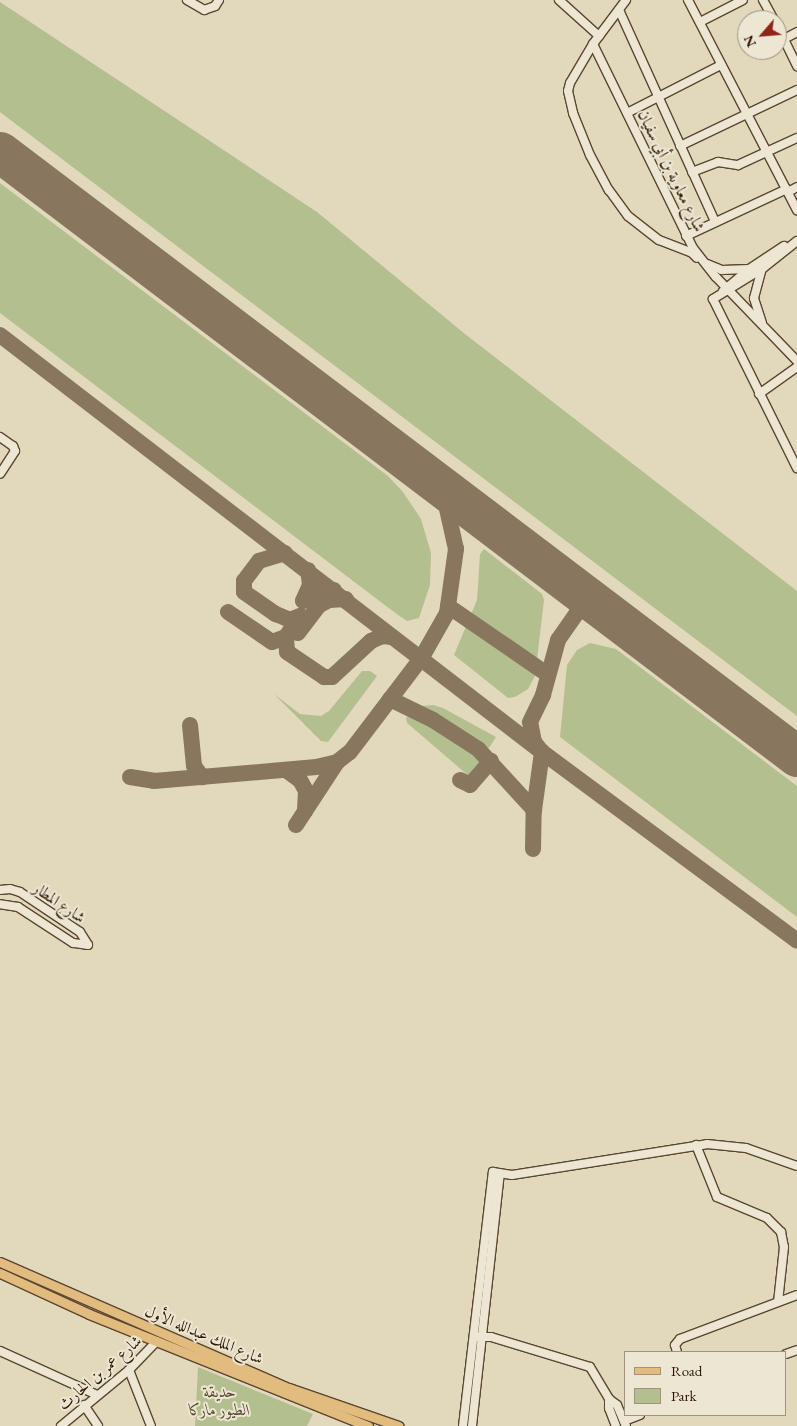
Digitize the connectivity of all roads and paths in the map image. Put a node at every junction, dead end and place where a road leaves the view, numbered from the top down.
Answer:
1 (187, 0) edge
2 (219, 0) edge
3 (559, 0) edge
4 (626, 0) edge
5 (688, 0) edge
6 (743, 0) edge
7 (619, 10) junction
8 (700, 22) junction
9 (599, 36) junction
10 (593, 44) junction
11 (787, 45) edge
12 (721, 65) junction
13 (797, 66) edge
14 (797, 90) edge
15 (658, 97) junction
16 (627, 113) junction
17 (747, 114) junction
18 (797, 138) edge
19 (680, 146) junction
20 (768, 153) junction
21 (692, 172) junction
22 (797, 187) edge
23 (787, 191) junction
24 (797, 210) edge
25 (715, 222) junction
26 (686, 236) junction
27 (797, 241) edge
28 (704, 263) junction
29 (748, 268) junction
30 (763, 268) junction
31 (727, 289) junction
32 (764, 327) junction
33 (797, 361) edge
34 (797, 367) edge
35 (759, 394) junction
36 (0, 437) edge
37 (797, 468) edge
38 (0, 474) edge
39 (0, 890) edge
40 (0, 904) edge
41 (696, 1145) junction
42 (797, 1166) edge
43 (0, 1262) edge
44 (0, 1273) edge
45 (797, 1295) edge
46 (778, 1302) junction
47 (478, 1334) junction
48 (157, 1341) junction
49 (0, 1351) edge
50 (677, 1351) edge
51 (129, 1370) junction
52 (97, 1394) junction
53 (471, 1398) junction
54 (609, 1399) junction
55 (84, 1405) junction
56 (638, 1416) edge
57 (625, 1424) edge
58 (61, 1426) edge
59 (98, 1426) edge
60 (151, 1426) edge
61 (368, 1426) edge
62 (399, 1426) edge
63 (464, 1426) edge
64 (472, 1426) edge
65 (616, 1426) edge

1 - 2 street
3 - 9 street
4 - 7 street
5 - 8 street
6 - 8 street
7 - 9 street
7 - 15 street
8 - 12 street
9 - 10 street
10 - 16 street, شارع معاوية بن أبي سفيان
10 - 28 street
11 - 13 street
12 - 15 street
12 - 17 street
14 - 17 street
15 - 16 street
15 - 19 street
16 - 26 street, شارع معاوية بن أبي سفيان
17 - 19 street
17 - 20 street
18 - 20 street
19 - 21 street
20 - 21 street
20 - 23 street
21 - 25 street
22 - 23 street
23 - 24 street
23 - 25 street
25 - 26 street
26 - 28 street, شارع معاوية بن أبي سفيان
27 - 29 street
27 - 30 street
28 - 29 street
28 - 31 street, شارع معاوية بن أبي سفيان
29 - 31 street
30 - 31 street
30 - 32 street
31 - 32 street, شارع معاوية بن أبي سفيان
31 - 35 street
32 - 33 street, شارع معاوية بن أبي سفيان
34 - 35 street
35 - 37 street
36 - 38 street
39 - 40 street, شارع المطار
41 - 42 street
41 - 46 street
41 - 47 street
43 - 62 main road, شارع الملك عبدالله الأول
44 - 48 main road, شارع الملك عبدالله الأول
45 - 46 street
46 - 50 street
47 - 53 street
47 - 54 street
48 - 51 street, شارع عمر بن الحارث
48 - 61 main road, شارع الملك عبدالله الأول
49 - 52 street
51 - 52 street, شارع عمر بن الحارث
51 - 60 street
52 - 55 street, شارع عمر بن الحارث
53 - 63 street
53 - 64 street
54 - 57 street
54 - 65 street
55 - 58 street, شارع عمر بن الحارث
55 - 59 street
56 - 57 street

